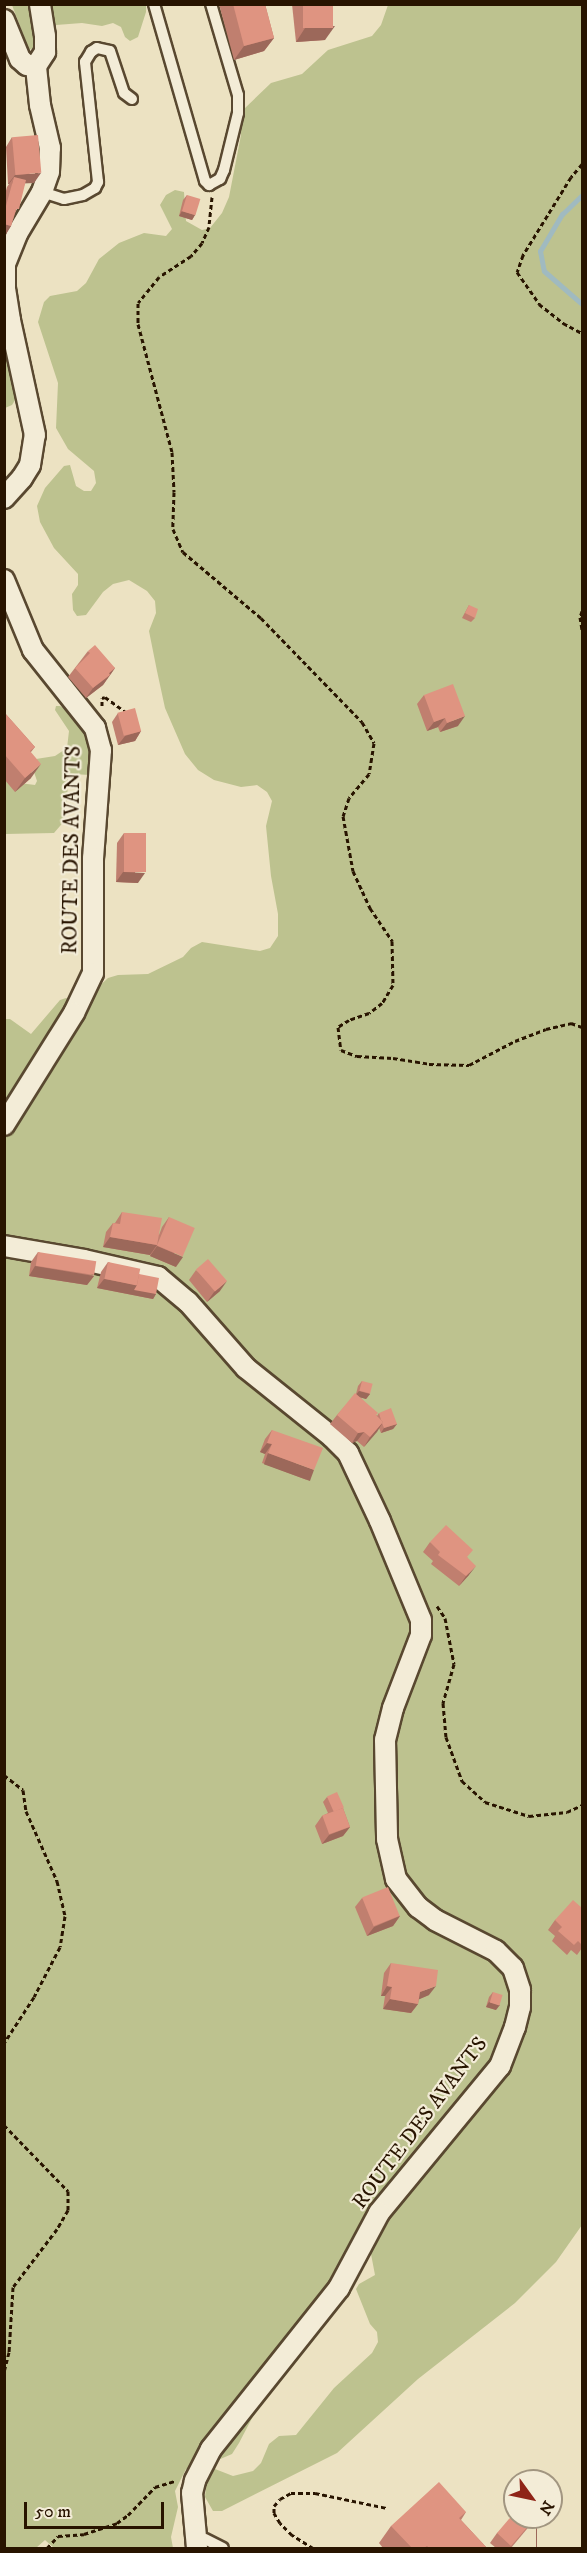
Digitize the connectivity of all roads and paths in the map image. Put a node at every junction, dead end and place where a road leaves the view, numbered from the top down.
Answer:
1 (40, 4) edge
2 (154, 4) edge
3 (211, 4) edge
4 (4, 20) edge
5 (36, 66) junction
6 (132, 99) dead end
7 (582, 164) edge
8 (214, 185) junction
9 (42, 192) junction
10 (5, 264) edge
11 (582, 333) edge
12 (4, 498) edge
13 (4, 580) edge
14 (582, 611) edge
15 (582, 630) edge
16 (132, 719) edge
17 (95, 729) junction
18 (582, 1027) edge
19 (4, 1125) edge
20 (4, 1246) edge
21 (433, 1601) dead end
22 (4, 1775) edge
23 (582, 1806) edge
24 (4, 2043) edge
25 (4, 2125) edge
26 (4, 2372) edge
27 (195, 2481) junction
28 (387, 2508) dead end
29 (200, 2545) edge
30 (47, 2548) edge
31 (223, 2548) edge
32 (313, 2548) edge

1 - 5 street
2 - 8 lane
3 - 8 lane
4 - 5 street
5 - 9 street
6 - 9 lane
7 - 11 path
8 - 18 path
9 - 10 street
10 - 12 street
13 - 17 street, ROUTE DES AVANTS
14 - 15 path
16 - 17 path
17 - 19 street, ROUTE DES AVANTS
20 - 27 street, ROUTE DES AVANTS
21 - 23 path
22 - 24 path
25 - 26 path
27 - 29 street, ROUTE DES AVANTS
27 - 30 path
28 - 32 path
29 - 31 lane

